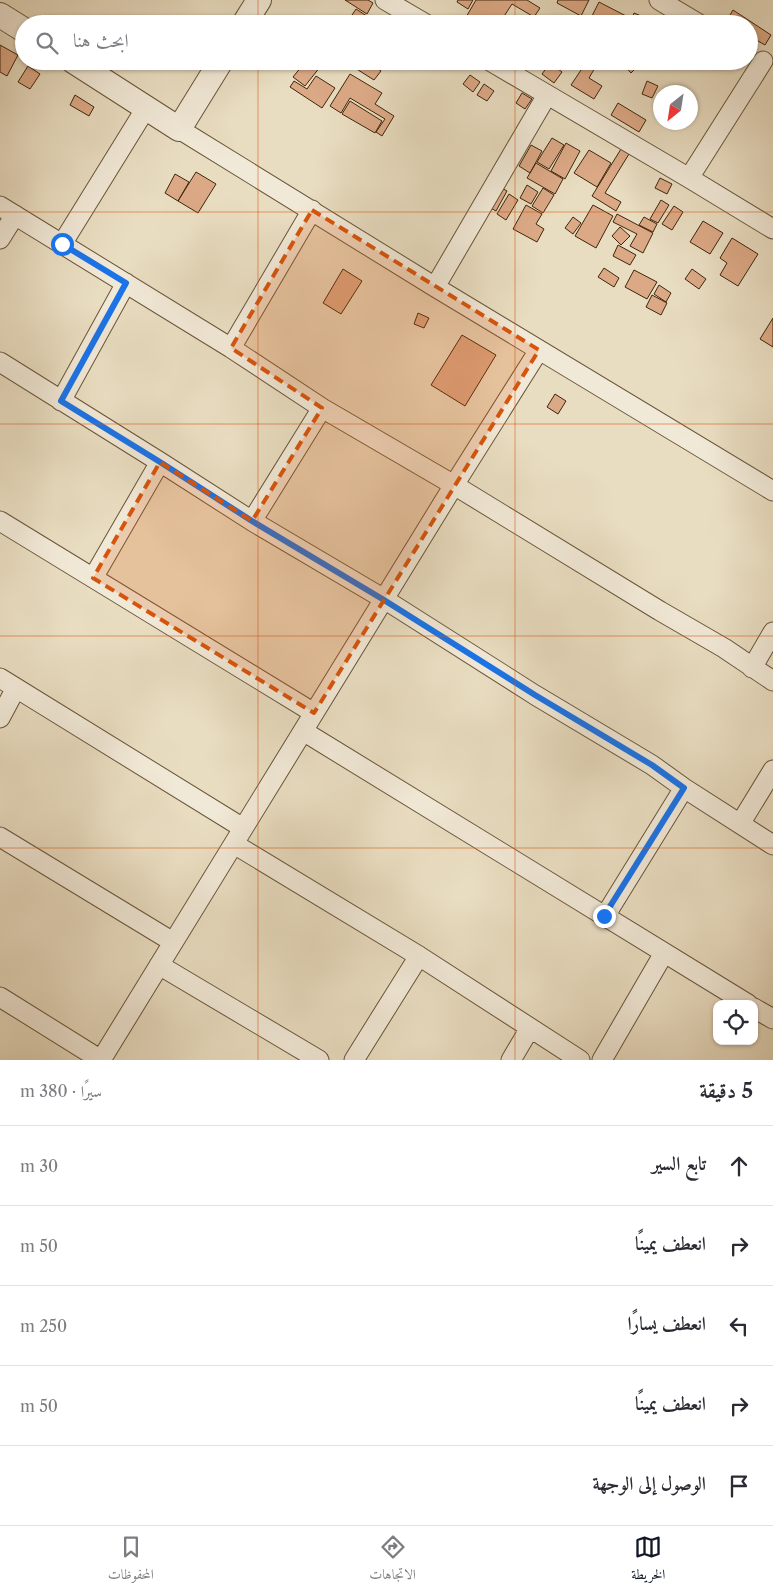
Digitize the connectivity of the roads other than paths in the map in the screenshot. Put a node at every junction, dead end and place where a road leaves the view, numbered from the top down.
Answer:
1 (259, 0) edge
2 (385, 0) edge
3 (659, 0) edge
4 (0, 15) edge
5 (250, 15) edge
6 (411, 15) edge
7 (684, 15) edge
8 (15, 24) edge
9 (87, 70) edge
10 (215, 70) edge
11 (505, 70) edge
12 (756, 70) edge
13 (547, 95) junction
14 (146, 108) junction
15 (179, 129) junction
16 (689, 178) junction
17 (312, 210) junction
18 (7, 211) edge
19 (773, 229) edge
20 (0, 239) edge
21 (62, 244) junction
22 (126, 283) junction
23 (436, 287) junction
24 (231, 348) junction
25 (539, 350) junction
26 (0, 362) edge
27 (61, 401) junction
28 (322, 408) junction
29 (160, 462) junction
30 (454, 485) junction
31 (771, 485) edge
32 (0, 521) edge
33 (252, 521) junction
34 (93, 578) junction
35 (384, 600) junction
36 (773, 632) edge
37 (752, 668) junction
38 (0, 678) edge
39 (773, 681) edge
40 (16, 688) junction
41 (314, 713) junction
42 (0, 718) edge
43 (303, 731) junction
44 (773, 770) edge
45 (684, 788) junction
46 (740, 824) junction
47 (238, 836) junction
48 (0, 837) edge
49 (773, 845) edge
50 (604, 916) junction
51 (173, 942) junction
52 (664, 952) junction
53 (419, 956) junction
54 (159, 964) junction
55 (0, 997) edge
56 (742, 1000) edge
57 (758, 1010) edge
58 (773, 1019) edge
59 (530, 1028) junction
60 (101, 1060) edge
61 (319, 1060) edge
62 (354, 1060) edge
63 (511, 1060) edge
64 (580, 1060) edge
65 (602, 1060) edge

1 - 5 street
2 - 6 street
3 - 7 street
4 - 8 street
9 - 14 street
10 - 15 street
11 - 13 street
12 - 16 street
13 - 16 street
13 - 23 street
14 - 15 street
14 - 21 street
15 - 17 street
16 - 19 street
17 - 23 street
17 - 24 street
18 - 20 street
18 - 21 street
21 - 22 street
22 - 24 street
22 - 27 street
23 - 25 street
24 - 28 street
25 - 30 street
25 - 31 street
26 - 27 street
27 - 29 street
28 - 30 street
28 - 33 street
29 - 33 street
29 - 34 street
30 - 35 street
30 - 37 street
32 - 34 street
33 - 35 street
34 - 41 street
35 - 41 street
35 - 45 street
36 - 37 street
37 - 39 street
38 - 40 street
40 - 42 street
40 - 47 street
41 - 43 street
43 - 47 street
43 - 50 street
44 - 46 street
45 - 46 street
45 - 50 street
46 - 49 street
47 - 51 street
47 - 53 street
48 - 51 street
50 - 52 street
51 - 54 street
52 - 56 street
52 - 65 street
53 - 59 street
53 - 62 street
54 - 60 street
54 - 61 street
55 - 60 street
57 - 58 street
59 - 63 street
59 - 64 street

